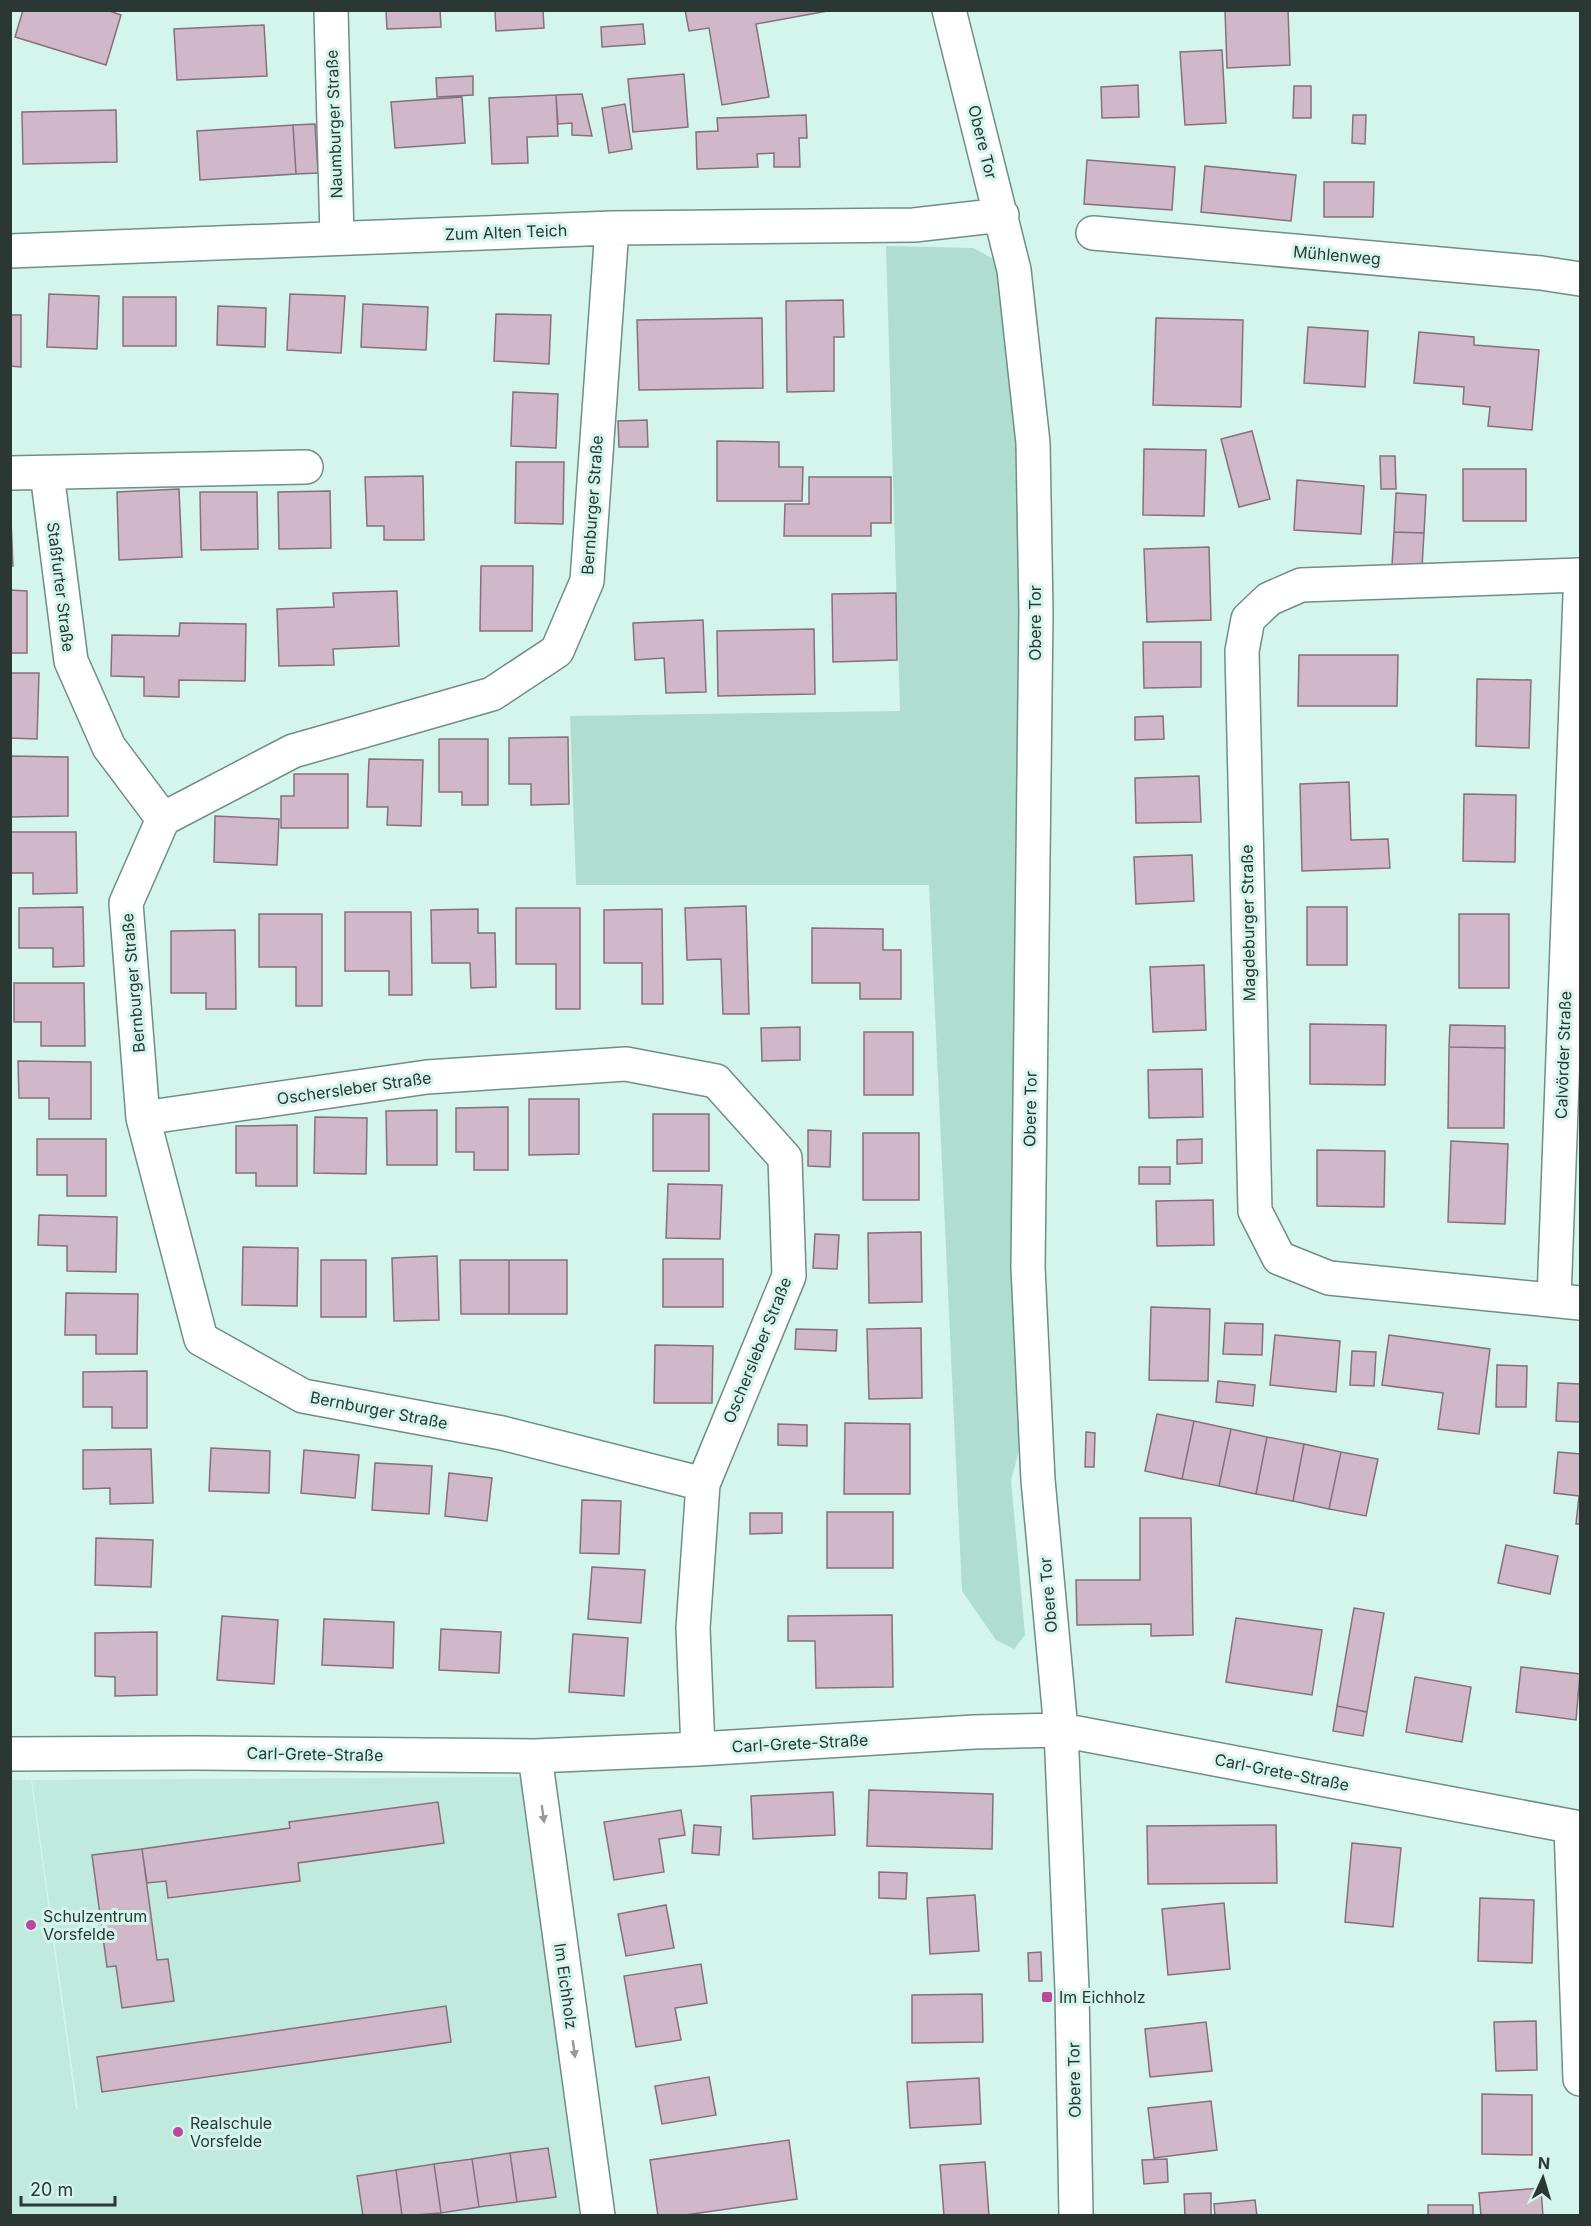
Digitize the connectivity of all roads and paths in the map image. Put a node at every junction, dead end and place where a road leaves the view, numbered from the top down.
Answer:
1 (331, 10) edge
2 (949, 10) edge
3 (1002, 215) junction
4 (612, 228) junction
5 (1093, 233) dead end
6 (337, 238) junction
7 (10, 251) edge
8 (1581, 279) edge
9 (306, 467) dead end
10 (10, 473) edge
11 (47, 473) junction
12 (1581, 575) edge
13 (1581, 595) edge
14 (163, 819) junction
15 (143, 1118) junction
16 (1567, 1301) edge
17 (703, 1484) junction
18 (1061, 1730) junction
19 (698, 1749) junction
20 (10, 1754) edge
21 (536, 1756) junction
22 (1576, 1828) edge
23 (1581, 2079) edge
24 (597, 2216) edge
25 (1076, 2216) edge

1 - 6 street, Naumburger Straße
2 - 3 street, Obere Tor
3 - 4 street, Zum Alten Teich
3 - 18 street, Obere Tor
4 - 6 street, Zum Alten Teich
4 - 14 street, Bernburger Straße
5 - 8 street, Mühlenweg
6 - 7 street, Zum Alten Teich
9 - 11 street
10 - 11 street
11 - 14 street, Staßfurter Straße
12 - 16 street, Magdeburger Straße
13 - 16 street, Calvörder Straße
14 - 15 street, Bernburger Straße
15 - 17 street, Bernburger Straße
15 - 17 street, Oschersleber Straße
17 - 19 street, Oschersleber Straße
18 - 19 street, Carl-Grete-Straße
18 - 22 street, Carl-Grete-Straße
18 - 25 street, Obere Tor
19 - 21 street, Carl-Grete-Straße
20 - 21 street, Carl-Grete-Straße
21 -> 24 street, Im Eichholz
22 - 23 street

